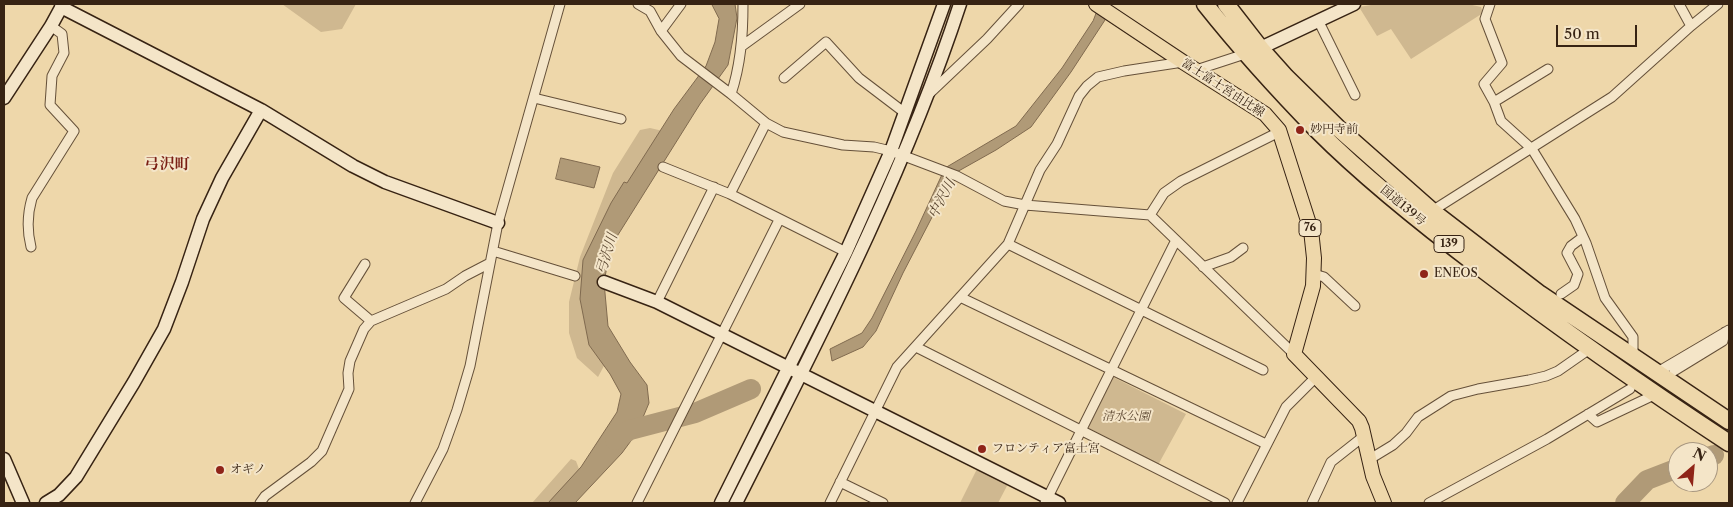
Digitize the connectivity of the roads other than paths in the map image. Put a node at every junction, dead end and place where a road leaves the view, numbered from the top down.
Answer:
1 (560, 4) edge
2 (638, 4) edge
3 (680, 4) edge
4 (743, 4) edge
5 (800, 4) edge
6 (944, 4) edge
7 (960, 4) edge
8 (1019, 4) edge
9 (1096, 4) edge
10 (1205, 4) edge
11 (1226, 4) edge
12 (1354, 4) edge
13 (1490, 4) edge
14 (1679, 4) edge
15 (1718, 4) edge
16 (62, 6) edge
17 (1337, 7) edge
18 (1318, 20) junction
19 (52, 26) junction
20 (1691, 26) junction
21 (661, 31) junction
22 (742, 46) junction
23 (1253, 51) junction
24 (1183, 62) junction
25 (1548, 69) dead end
26 (1196, 70) junction
27 (784, 78) dead end
28 (731, 94) junction
29 (1355, 95) dead end
30 (927, 96) junction
31 (4, 98) edge
32 (534, 98) junction
33 (1494, 102) junction
34 (261, 110) junction
35 (905, 113) junction
36 (621, 119) dead end
37 (766, 123) junction
38 (1279, 130) junction
39 (1532, 149) junction
40 (891, 151) junction
41 (903, 156) junction
42 (663, 167) dead end
43 (714, 187) junction
44 (730, 194) junction
45 (1024, 205) junction
46 (1432, 211) junction
47 (1150, 214) junction
48 (778, 220) junction
49 (498, 223) junction
50 (1583, 237) junction
51 (1176, 240) junction
52 (1008, 244) junction
53 (31, 247) dead end
54 (1243, 248) dead end
55 (492, 251) junction
56 (846, 252) junction
57 (490, 263) junction
58 (365, 264) dead end
59 (1203, 267) junction
60 (1314, 274) junction
61 (575, 276) dead end
62 (604, 282) dead end
63 (1561, 294) dead end
64 (960, 297) junction
65 (657, 302) junction
66 (1355, 306) dead end
67 (1142, 310) junction
68 (371, 322) junction
69 (1727, 331) edge
70 (721, 334) junction
71 (916, 347) junction
72 (1591, 348) junction
73 (1294, 354) junction
74 (1633, 357) junction
75 (788, 367) junction
76 (1111, 370) junction
77 (1263, 370) dead end
78 (1674, 371) dead end
79 (1656, 373) junction
80 (801, 374) junction
81 (1316, 377) junction
82 (1630, 389) dead end
83 (1654, 395) junction
84 (876, 411) junction
85 (1588, 414) junction
86 (1729, 421) edge
87 (1080, 431) junction
88 (1364, 436) junction
89 (1729, 443) edge
90 (1266, 444) junction
91 (4, 459) edge
92 (1370, 459) junction
93 (840, 482) junction
94 (1051, 501) edge
95 (23, 503) edge
96 (46, 503) edge
97 (260, 503) edge
98 (416, 503) edge
99 (637, 503) edge
100 (721, 503) edge
101 (736, 503) edge
102 (830, 503) edge
103 (883, 503) edge
104 (1225, 503) edge
105 (1237, 503) edge
106 (1312, 503) edge
107 (1384, 503) edge
108 (1430, 503) edge

1 - 32 street
2 - 21 street
3 - 21 street
4 - 22 street
5 - 22 street
6 - 35 street
7 - 30 street
8 - 30 street
9 - 24 main road, 富士富士宮由比線 / 76
10 - 23 highway, 国道139号 / 139
11 - 23 highway, 国道139号 / 139
12 - 17 street
13 - 33 street
14 - 20 street
15 - 20 street
16 - 19 street
16 - 34 street
17 - 18 street
18 - 23 street
18 - 29 street
19 - 31 street
19 - 53 street
20 - 39 street
21 - 28 street
22 - 28 street
23 - 26 street
23 - 46 highway, 国道139号 / 139
23 - 72 highway, 国道139号 / 139
24 - 26 main road, 富士富士宮由比線 / 76
24 - 45 street
25 - 33 street
26 - 38 main road, 富士富士宮由比線 / 76
27 - 35 street
28 - 37 street
30 - 41 street
32 - 36 street
32 - 49 street
33 - 39 street
34 - 49 street
34 - 96 street
35 - 40 street
37 - 40 street
37 - 44 street
38 - 47 street
38 - 60 main road, 富士富士宮由比線 / 76
39 - 46 street
39 - 50 street
40 - 41 street
40 - 56 street
41 - 45 street
41 - 80 street
42 - 43 street
43 - 44 street
43 - 65 street
44 - 48 street
45 - 47 street
45 - 52 street
46 - 74 highway, 国道139号 / 139
47 - 51 street
48 - 56 street
48 - 70 street
49 - 55 street
50 - 63 street
50 - 74 street
51 - 59 street
51 - 67 street
52 - 64 street
52 - 67 street
54 - 59 street
55 - 57 street
55 - 61 street
56 - 75 street
57 - 68 street
57 - 98 street
58 - 68 street
59 - 73 street
60 - 66 street
60 - 73 main road, 富士富士宮由比線 / 76
62 - 65 street
64 - 71 street
64 - 76 street
65 - 70 street
67 - 76 street
67 - 77 street
68 - 97 street
69 - 78 street
69 - 79 street
70 - 75 street
70 - 99 street
71 - 84 street
71 - 87 street
72 - 83 highway, 国道139号 / 139
72 - 92 street
73 - 81 main road
74 - 79 highway, 国道139号 / 139
75 - 80 street
75 - 100 street
76 - 87 street
76 - 90 street
79 - 86 highway, 国道139号 / 139
80 - 84 street
80 - 101 street
81 - 88 main road
81 - 90 street
82 - 85 street
83 - 85 street
83 - 89 highway, 国道139号 / 139
84 - 93 street
84 - 94 street
85 - 108 street
87 - 94 street
87 - 104 street
88 - 92 main road
88 - 106 street
90 - 105 street
91 - 95 street
92 - 107 main road
93 - 102 street
93 - 103 street

